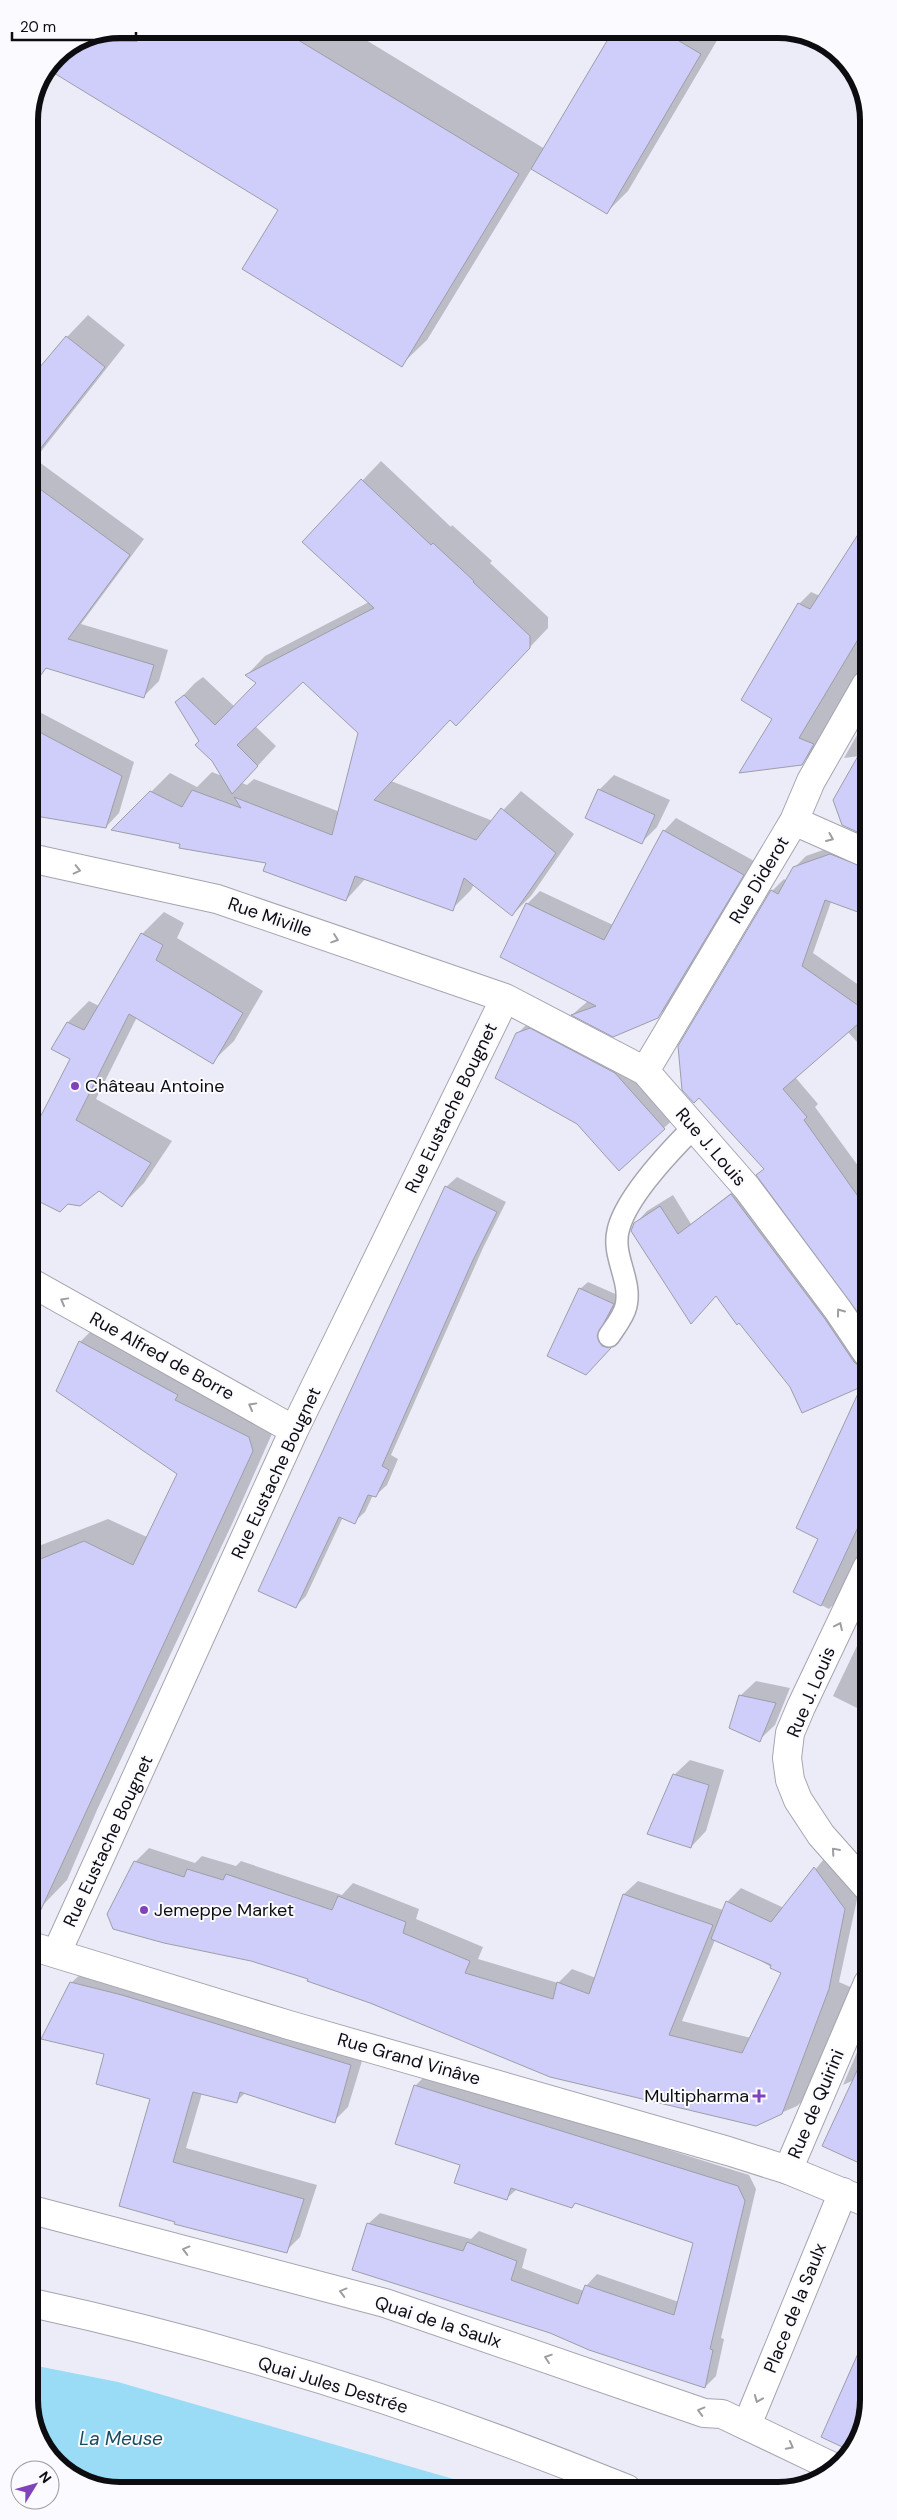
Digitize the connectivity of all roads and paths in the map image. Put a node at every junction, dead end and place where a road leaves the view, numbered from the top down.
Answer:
1 (860, 695) edge
2 (794, 821) junction
3 (860, 850) edge
4 (38, 860) edge
5 (505, 998) junction
6 (645, 1071) junction
7 (694, 1126) junction
8 (38, 1286) edge
9 (609, 1336) dead end
10 (860, 1342) edge
11 (294, 1430) junction
12 (860, 1583) edge
13 (860, 1879) edge
14 (44, 1949) edge
15 (860, 2002) edge
16 (788, 2170) junction
17 (844, 2192) junction
18 (860, 2199) edge
19 (38, 2212) edge
20 (38, 2304) edge
21 (747, 2425) junction
22 (828, 2465) edge
23 (609, 2482) edge

1 - 2 street, Rue Diderot
2 -> 3 street
2 - 6 street, Rue Diderot
4 -> 5 street, Rue Miville
5 - 6 street, Rue J. Louis
5 - 11 street, Rue Eustache Bougnet
6 - 7 street, Rue J. Louis
7 - 9 lane
10 -> 7 street, Rue J. Louis
11 -> 8 street, Rue Alfred de Borre
11 - 14 street, Rue Eustache Bougnet
13 -> 12 street, Rue J. Louis
14 - 16 street, Rue Grand Vinâve
15 - 16 street, Rue de Quirini
16 - 17 street, Rue Grand Vinâve
17 - 18 street, Rue Grand Vinâve
17 -> 21 street, Place de la Saulx
21 -> 19 street, Quai de la Saulx
20 - 23 street, Quai Jules Destrée
21 -> 22 street, Quai de la Saulx

